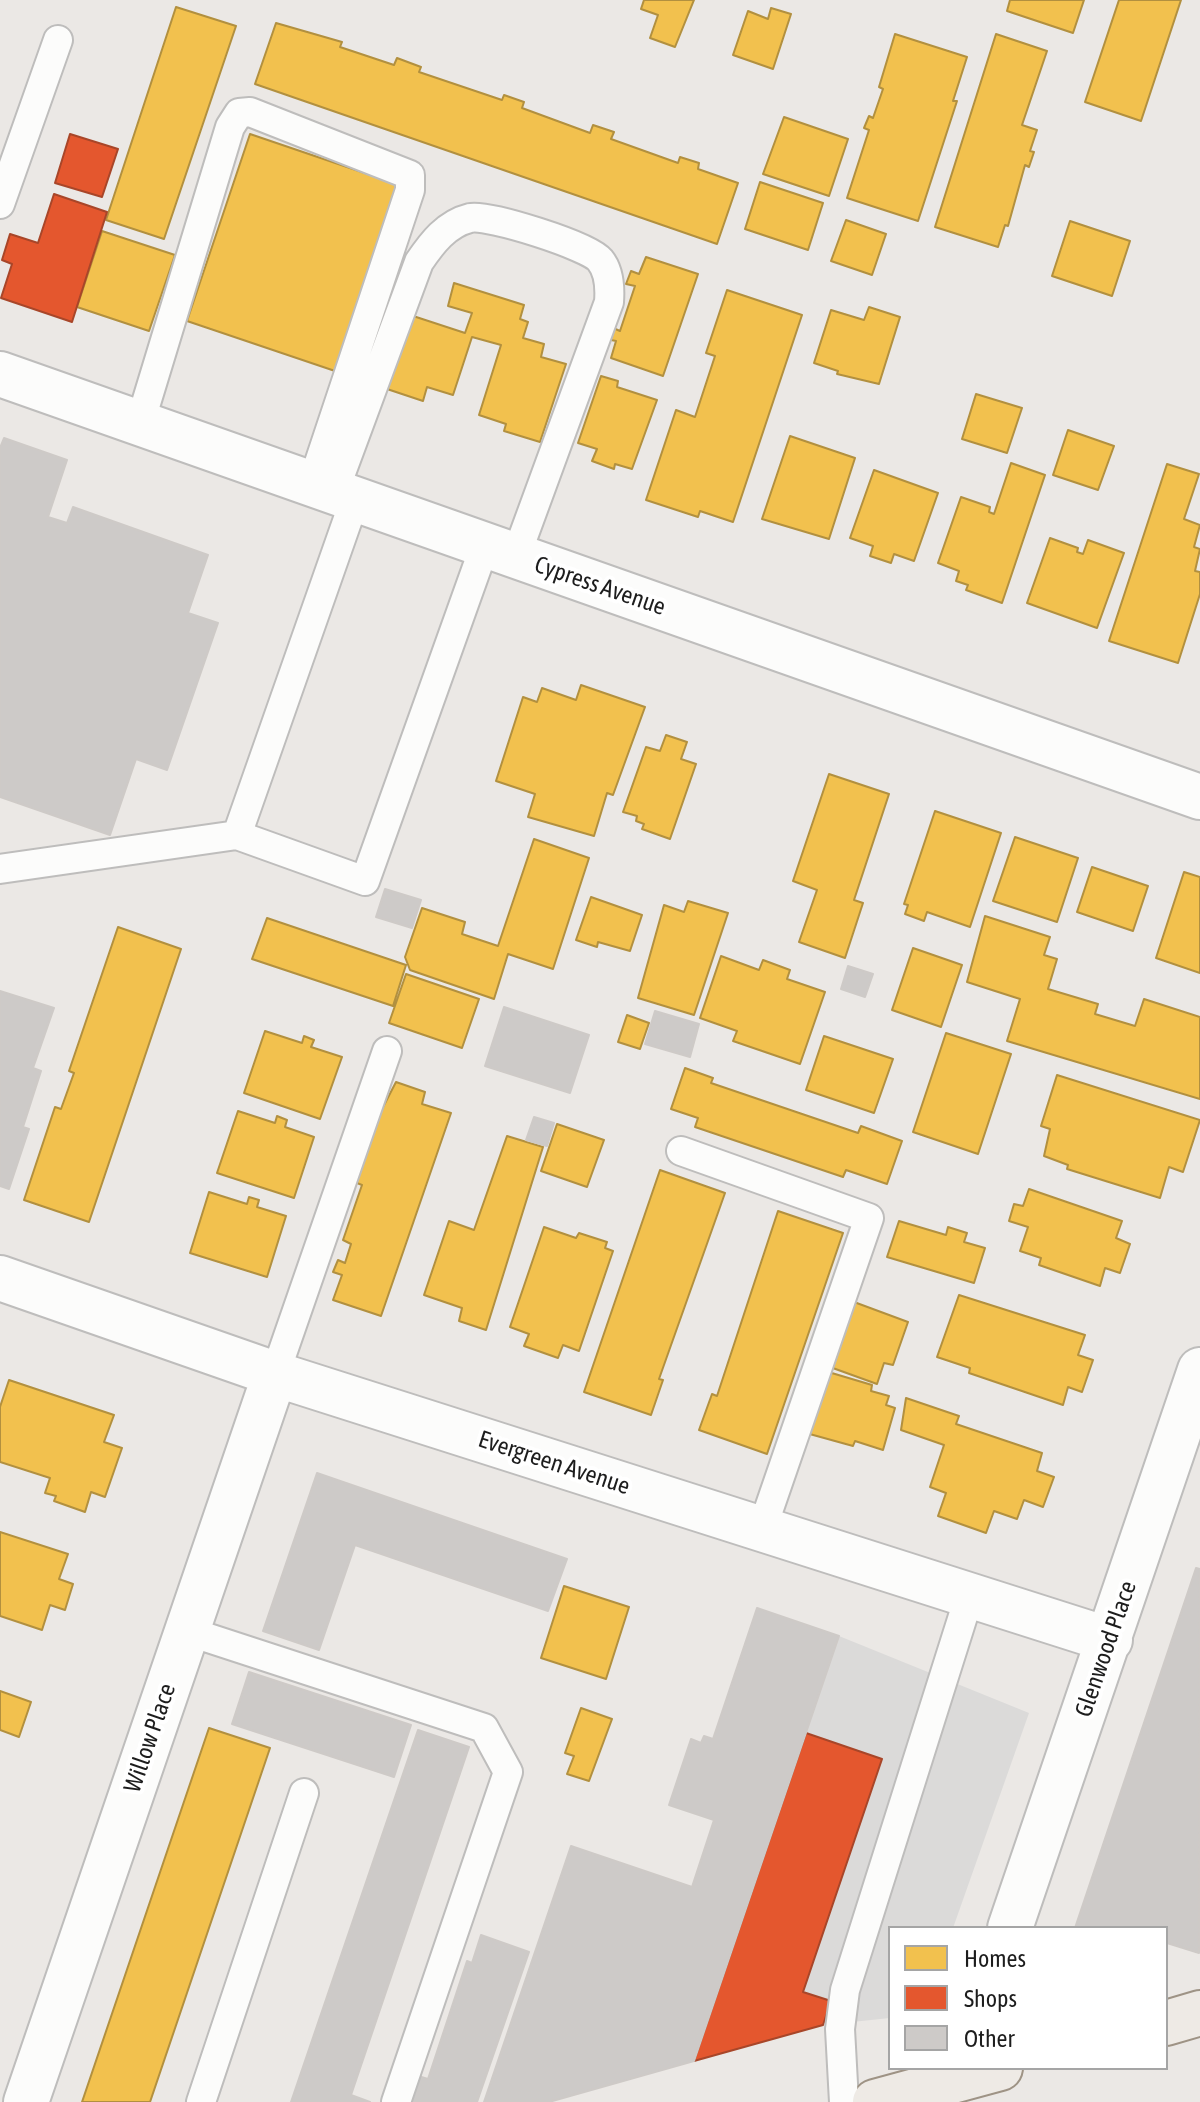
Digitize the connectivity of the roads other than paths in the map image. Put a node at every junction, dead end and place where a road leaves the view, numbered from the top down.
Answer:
1 (58, 40) dead end
2 (0, 204) edge
3 (0, 374) edge
4 (140, 423) junction
5 (334, 492) junction
6 (500, 551) junction
7 (1200, 797) edge
8 (237, 835) junction
9 (0, 869) edge
10 (387, 1051) dead end
11 (681, 1151) dead end
12 (0, 1278) edge
13 (1200, 1370) edge
14 (275, 1374) junction
15 (762, 1529) junction
16 (970, 1594) junction
17 (187, 1631) junction
18 (1110, 1640) junction
19 (304, 1793) dead end
20 (1011, 1926) edge
21 (1200, 2013) edge
22 (1168, 2022) edge
23 (987, 2070) edge
24 (960, 2074) edge
25 (26, 2102) edge
26 (201, 2102) edge
27 (396, 2102) edge
28 (844, 2102) edge
29 (875, 2102) edge

1 - 2 lane
3 - 4 street, Cypress Avenue
4 - 5 street, Cypress Avenue
4 - 5 lane
5 - 6 street, Cypress Avenue
5 - 6 lane
5 - 8 lane
6 - 7 street, Cypress Avenue
6 - 8 lane
8 - 9 lane
10 - 14 lane
11 - 15 lane
12 - 14 street, Evergreen Avenue
13 - 18 street, Glenwood Place
14 - 15 street, Evergreen Avenue
14 - 17 street, Willow Place
15 - 16 street, Evergreen Avenue
16 - 18 street, Evergreen Avenue
16 - 28 lane
17 - 25 street, Willow Place
17 - 27 lane
18 - 20 street, Glenwood Place
19 - 26 lane
21 - 22 main road
23 - 24 main road
24 - 29 main road

